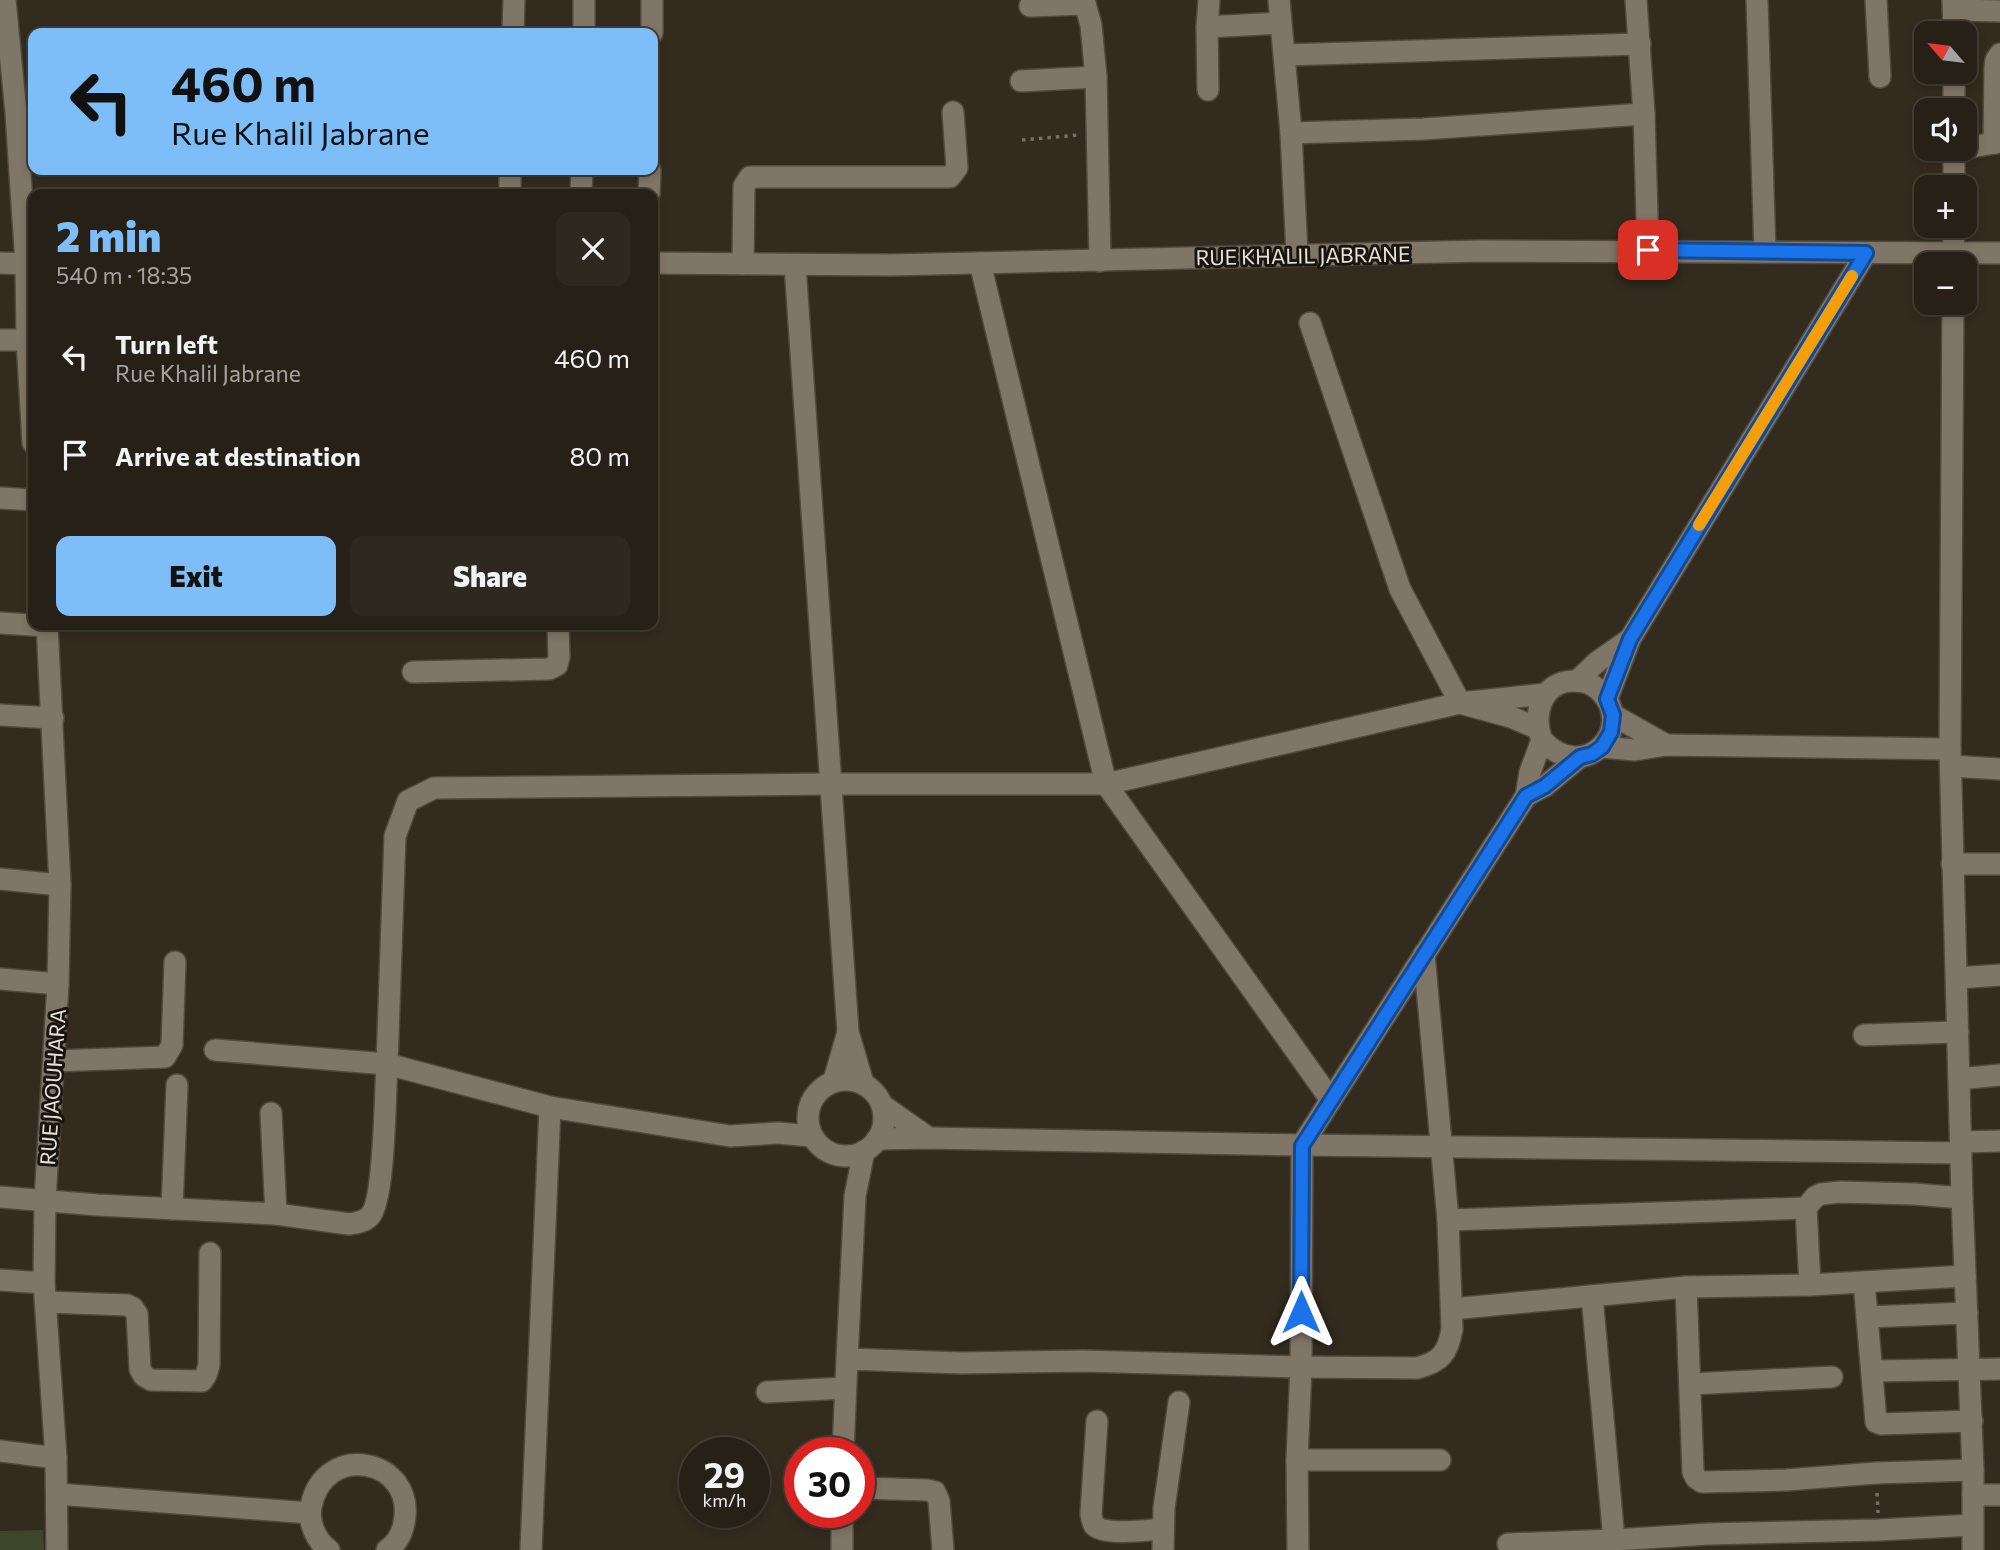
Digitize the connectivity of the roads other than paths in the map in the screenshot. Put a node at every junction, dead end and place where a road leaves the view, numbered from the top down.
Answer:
1 (5, 0) edge
2 (514, 0) edge
3 (584, 0) edge
4 (652, 0) edge
5 (1209, 0) edge
6 (1279, 0) edge
7 (1636, 0) edge
8 (1757, 0) edge
9 (1876, 0) edge
10 (1084, 2) edge
11 (1954, 5) edge
12 (1030, 6) dead end
13 (2000, 11) edge
14 (1280, 23) junction
15 (1207, 27) junction
16 (513, 28) edge
17 (584, 28) edge
18 (652, 28) edge
19 (1640, 44) junction
20 (2000, 54) edge
21 (1285, 55) junction
22 (1096, 77) junction
23 (1880, 77) dead end
24 (1021, 81) dead end
25 (1208, 90) dead end
26 (953, 112) dead end
27 (25, 113) edge
28 (1644, 114) junction
29 (1291, 133) junction
30 (1997, 142) edge
31 (1977, 146) edge
32 (10, 179) edge
33 (1648, 250) junction
34 (1765, 252) junction
35 (1866, 253) junction
36 (2000, 253) edge
37 (1297, 254) junction
38 (28, 256) edge
39 (1914, 256) edge
40 (1977, 256) edge
41 (1100, 261) junction
42 (0, 263) edge
43 (658, 263) edge
44 (980, 263) junction
45 (28, 264) edge
46 (743, 264) junction
47 (795, 264) junction
48 (28, 315) edge
49 (1953, 315) edge
50 (1310, 323) dead end
51 (0, 340) edge
52 (27, 341) junction
53 (28, 358) edge
54 (0, 498) edge
55 (28, 500) edge
56 (0, 623) edge
57 (28, 625) edge
58 (47, 630) edge
59 (558, 630) edge
60 (1630, 639) junction
61 (413, 672) dead end
62 (1577, 681) junction
63 (1545, 694) junction
64 (1460, 703) junction
65 (1610, 707) junction
66 (0, 715) edge
67 (53, 719) junction
68 (1540, 734) junction
69 (1666, 745) junction
70 (1602, 747) junction
71 (1580, 757) junction
72 (1951, 758) junction
73 (2000, 769) edge
74 (831, 784) junction
75 (1106, 784) junction
76 (1526, 796) junction
77 (1952, 864) junction
78 (2000, 864) edge
79 (0, 879) edge
80 (60, 885) junction
81 (1424, 954) junction
82 (175, 962) dead end
83 (2000, 975) edge
84 (1958, 978) junction
85 (0, 979) edge
86 (58, 984) junction
87 (848, 1032) junction
88 (1958, 1032) junction
89 (1864, 1034) dead end
90 (215, 1050) dead end
91 (54, 1061) junction
92 (387, 1064) junction
93 (2000, 1075) edge
94 (1959, 1079) junction
95 (834, 1080) junction
96 (863, 1083) junction
97 (177, 1085) dead end
98 (1331, 1100) junction
99 (882, 1105) junction
100 (550, 1107) junction
101 (807, 1112) junction
102 (271, 1113) dead end
103 (778, 1133) junction
104 (811, 1136) junction
105 (929, 1138) junction
106 (2000, 1141) edge
107 (871, 1145) junction
108 (1302, 1146) junction
109 (1443, 1147) junction
110 (1961, 1147) junction
111 (840, 1156) junction
112 (855, 1196) junction
113 (0, 1197) edge
114 (1962, 1198) junction
115 (45, 1200) junction
116 (1806, 1208) junction
117 (172, 1209) junction
118 (276, 1214) junction
119 (1448, 1220) junction
120 (210, 1252) dead end
121 (1965, 1276) junction
122 (0, 1280) edge
123 (1864, 1282) junction
124 (1810, 1286) junction
125 (1686, 1287) junction
126 (45, 1292) junction
127 (1592, 1296) junction
128 (1452, 1309) junction
129 (1967, 1312) junction
130 (1867, 1317) junction
131 (847, 1359) junction
132 (1301, 1367) junction
133 (1970, 1369) junction
134 (2000, 1369) edge
135 (1872, 1371) junction
136 (1832, 1377) dead end
137 (1690, 1384) junction
138 (845, 1388) junction
139 (767, 1392) dead end
140 (1179, 1402) dead end
141 (1097, 1421) dead end
142 (1972, 1421) junction
143 (843, 1437) edge
144 (0, 1451) edge
145 (56, 1458) junction
146 (1297, 1460) junction
147 (1440, 1460) dead end
148 (1973, 1470) junction
149 (875, 1488) edge
150 (57, 1494) junction
151 (1973, 1495) junction
152 (2000, 1495) edge
153 (310, 1513) junction
154 (1972, 1525) junction
155 (842, 1528) edge
156 (1163, 1540) edge
157 (1614, 1540) junction
158 (1708, 1542) edge
159 (1508, 1544) dead end
160 (57, 1550) edge
161 (329, 1550) edge
162 (387, 1550) edge
163 (531, 1550) edge
164 (842, 1550) edge
165 (943, 1550) edge
166 (1298, 1550) edge
167 (1973, 1550) edge

1 - 27 street
2 - 16 street
3 - 17 street
4 - 18 street
5 - 15 street
6 - 14 street
7 - 19 street
8 - 34 street
9 - 23 street
10 - 12 street
10 - 22 street
11 - 13 street
14 - 15 street
14 - 21 street
15 - 25 street
19 - 21 street
19 - 28 street
20 - 30 street
21 - 29 street
22 - 24 street
22 - 41 street
26 - 46 street
27 - 32 street
28 - 29 street
28 - 33 street
29 - 37 street
30 - 31 street
32 - 38 street
33 - 34 street, RUE KHALIL JABRANE
33 - 37 street, RUE KHALIL JABRANE
34 - 35 street, RUE KHALIL JABRANE
35 - 39 street, RUE KHALIL JABRANE
35 - 60 street
36 - 40 street, RUE KHALIL JABRANE
37 - 41 street, RUE KHALIL JABRANE
41 - 44 street, RUE KHALIL JABRANE
42 - 45 street
43 - 46 street, RUE KHALIL JABRANE
44 - 47 street, RUE KHALIL JABRANE
44 - 75 street
46 - 47 street, RUE KHALIL JABRANE
47 - 74 street
48 - 52 street
49 - 72 street
50 - 64 street
51 - 52 street
52 - 53 street
54 - 55 street
56 - 57 street
58 - 67 street, RUE JAOUHARA
59 - 61 street
60 - 62 street
60 - 65 street
62 - 63 street
62 - 65 street
63 - 64 street
63 - 68 street
64 - 68 street
64 - 75 street
65 - 69 street
65 - 70 street
66 - 67 street
67 - 80 street, RUE JAOUHARA
68 - 71 street
68 - 76 street
69 - 70 street
69 - 72 street
70 - 71 street
71 - 76 street
72 - 73 street
72 - 77 street
74 - 75 street
74 - 87 street
74 - 92 street
75 - 98 street
76 - 81 street
77 - 78 street
77 - 84 street
79 - 80 street
80 - 86 street, RUE JAOUHARA
81 - 98 street
81 - 109 street
82 - 91 street
83 - 84 street
84 - 88 street
85 - 86 street
86 - 91 street, RUE JAOUHARA
87 - 95 street
87 - 96 street
88 - 89 street
88 - 94 street
90 - 92 street
91 - 115 street, RUE JAOUHARA
92 - 100 street
92 - 118 street
93 - 94 street
94 - 110 street
95 - 96 street
95 - 101 street
96 - 99 street
97 - 117 street
98 - 108 street
99 - 105 street
99 - 107 street
100 - 103 street
100 - 163 street
101 - 103 street
101 - 104 street
102 - 118 street
103 - 104 street
104 - 111 street
105 - 107 street
105 - 108 street
106 - 110 street
107 - 111 street
107 - 112 street
108 - 109 street
108 - 132 street
109 - 110 street
109 - 119 street
110 - 114 street
111 - 112 street
112 - 131 street
113 - 115 street
114 - 116 street
114 - 121 street
115 - 117 street
115 - 126 street, RUE JAOUHARA
116 - 119 street
116 - 124 street
117 - 118 street
119 - 128 street
120 - 126 street
121 - 123 street
121 - 129 street
122 - 126 street
123 - 124 street
123 - 130 street
124 - 125 street
125 - 127 street
125 - 137 street
126 - 145 street, RUE JAOUHARA
127 - 128 street
127 - 157 street
128 - 132 street
129 - 130 street
129 - 133 street
130 - 135 street
131 - 132 street
131 - 138 street
132 - 146 street
133 - 134 street
133 - 135 street
133 - 142 street
135 - 142 street
136 - 137 street
137 - 148 street
138 - 139 street
138 - 143 street
140 - 156 street
141 - 156 street
142 - 148 street
144 - 145 street
145 - 150 street, RUE JAOUHARA
146 - 147 street
146 - 166 street
148 - 151 street
149 - 165 street
150 - 153 street
150 - 160 street, RUE JAOUHARA
151 - 152 street
151 - 154 street
153 - 161 street
153 - 162 street
154 - 158 street
154 - 167 street
155 - 164 street
157 - 158 street
157 - 159 street

